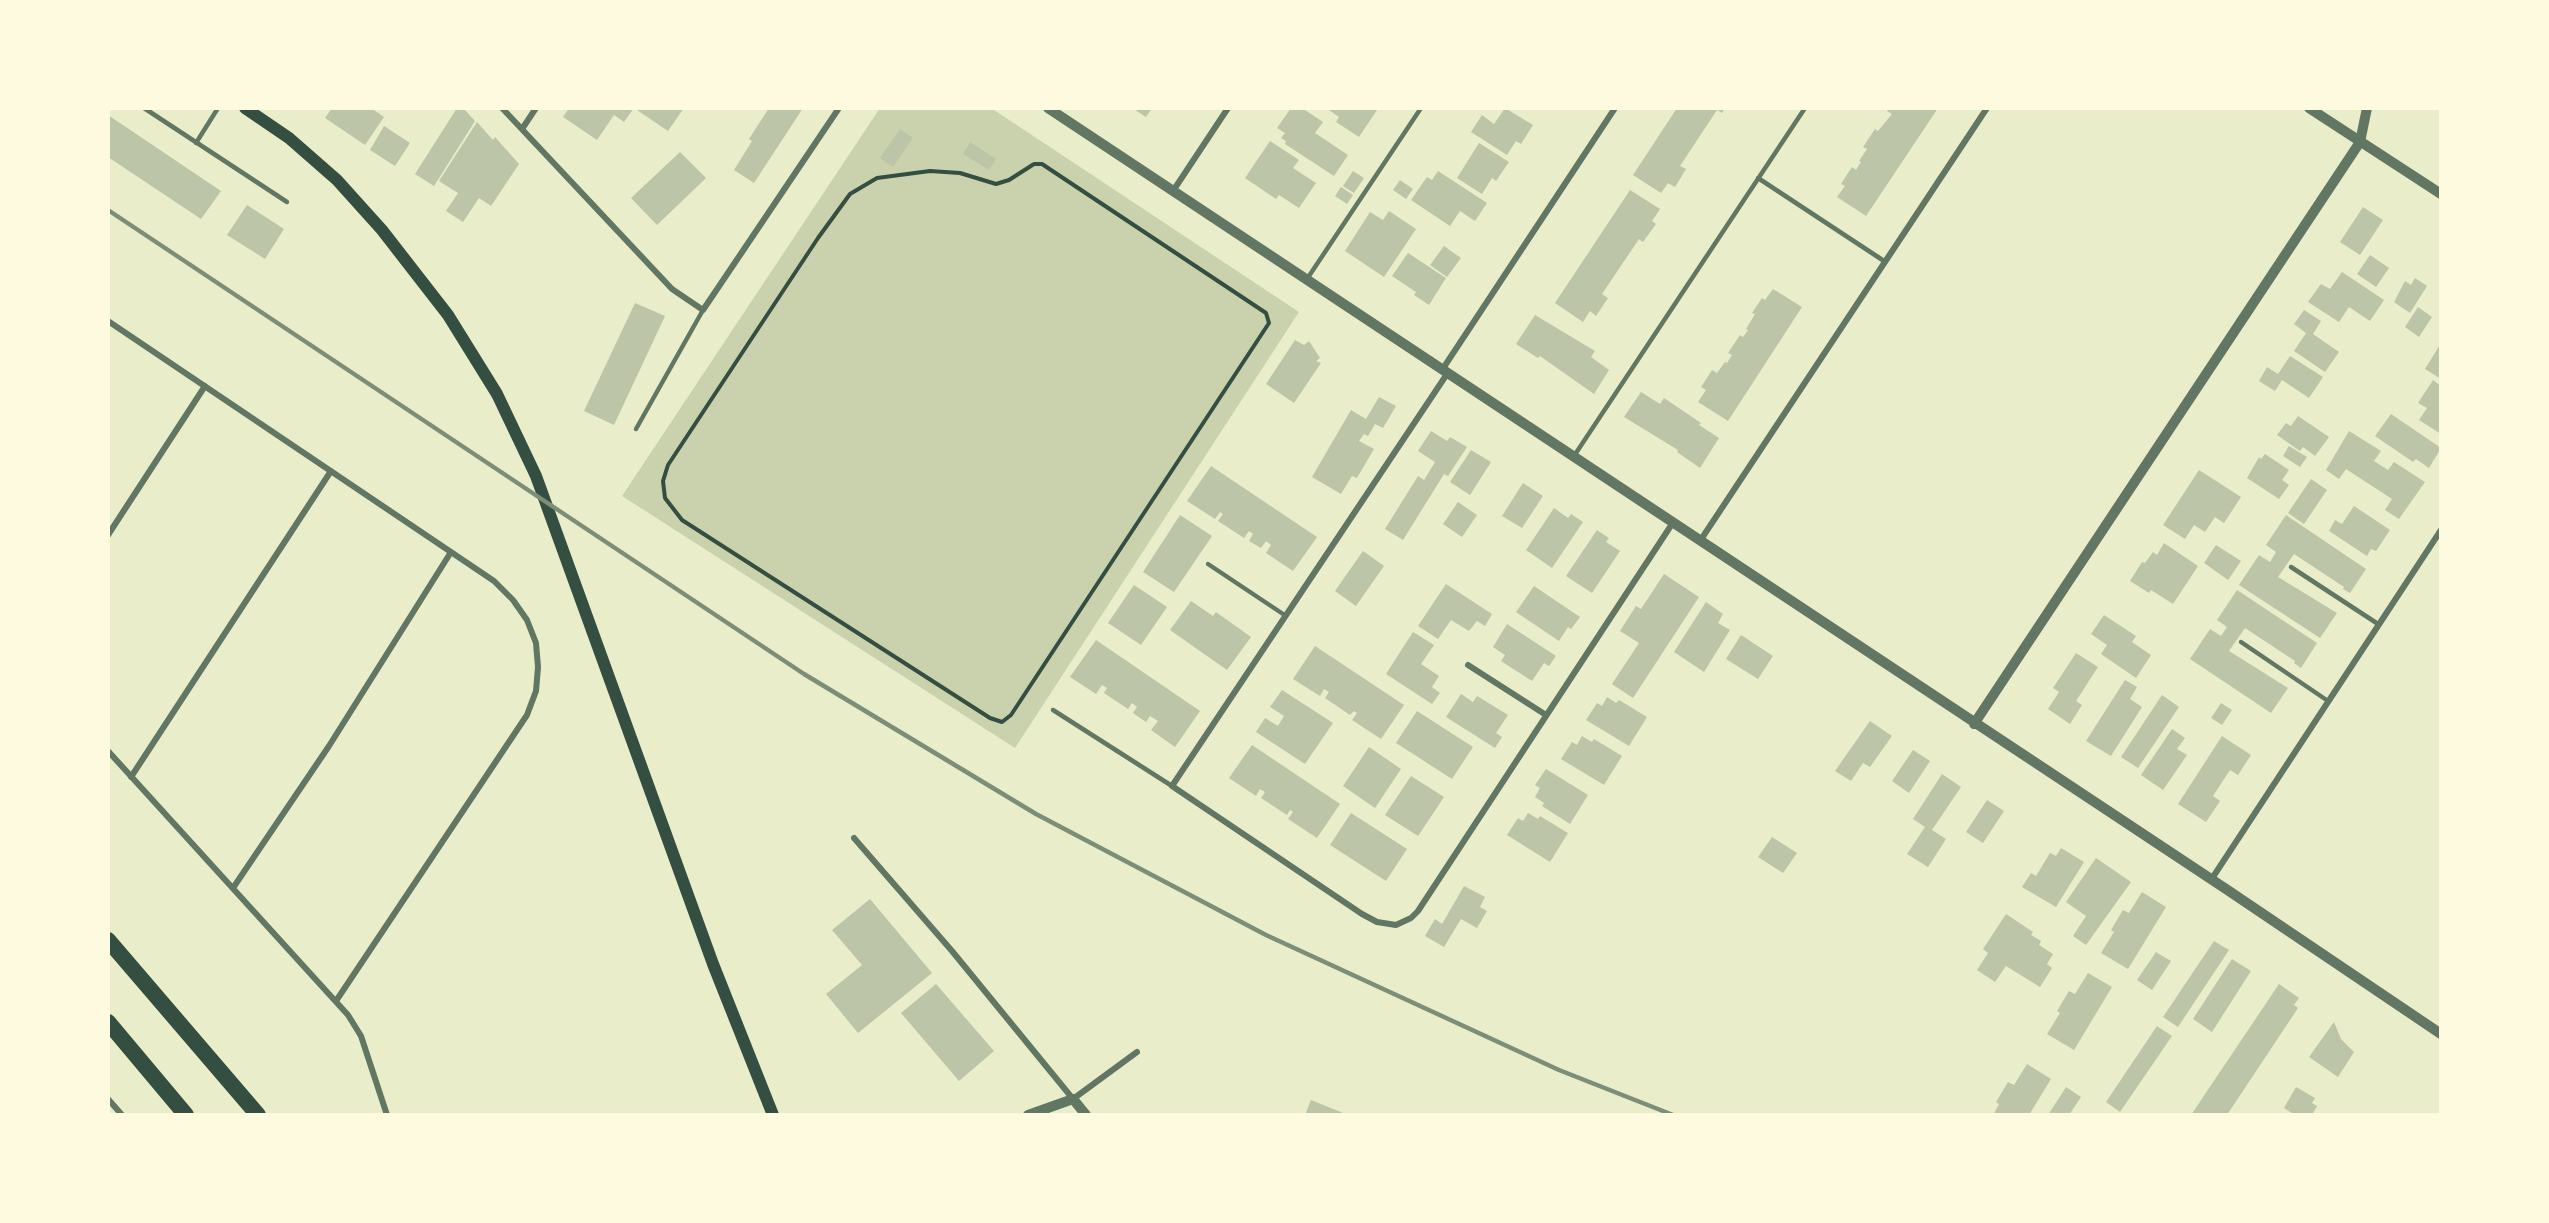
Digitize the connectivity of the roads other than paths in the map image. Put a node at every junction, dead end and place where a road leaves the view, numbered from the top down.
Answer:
1 (144, 108) edge
2 (218, 108) edge
3 (244, 108) edge
4 (502, 108) edge
5 (537, 108) edge
6 (839, 108) edge
7 (1048, 108) edge
8 (1228, 108) edge
9 (1421, 108) edge
10 (1615, 108) edge
11 (1805, 108) edge
12 (1987, 108) edge
13 (2309, 108) edge
14 (2367, 108) edge
15 (522, 129) junction
16 (196, 142) junction
17 (2360, 142) junction
18 (1758, 178) junction
19 (1173, 191) junction
20 (2441, 194) edge
21 (286, 202) dead end
22 (1884, 261) junction
23 (1306, 281) junction
24 (703, 310) junction
25 (108, 321) edge
26 (1444, 372) junction
27 (205, 386) junction
28 (636, 429) dead end
29 (1573, 458) junction
30 (331, 471) junction
31 (1672, 524) junction
32 (2441, 530) edge
33 (108, 535) edge
34 (1699, 542) junction
35 (451, 552) junction
36 (1208, 564) dead end
37 (2291, 567) dead end
38 (1286, 616) junction
39 (2378, 624) junction
40 (2241, 642) dead end
41 (1468, 665) dead end
42 (2328, 701) junction
43 (1053, 710) dead end
44 (1546, 715) junction
45 (1974, 724) junction
46 (108, 751) edge
47 (131, 777) junction
48 (1172, 786) junction
49 (854, 838) dead end
50 (2211, 880) junction
51 (233, 888) junction
52 (108, 940) edge
53 (336, 1001) junction
54 (108, 1022) edge
55 (2441, 1034) edge
56 (1137, 1052) dead end
57 (108, 1099) edge
58 (1073, 1099) junction
59 (122, 1115) edge
60 (186, 1115) edge
61 (258, 1115) edge
62 (387, 1115) edge
63 (772, 1115) edge
64 (1028, 1115) edge
65 (1086, 1115) edge

1 - 16 lane
2 - 16 lane
3 - 63 main road
4 - 15 street
5 - 15 street
6 - 24 street
7 - 19 street
8 - 19 street
9 - 23 lane
10 - 26 street
11 - 18 lane
12 - 22 street
13 - 17 street
14 - 17 street
15 - 24 street
16 - 21 lane
17 - 20 street
17 - 45 street
18 - 22 lane
18 - 29 lane
19 - 23 street
22 - 34 street
23 - 26 street
24 - 28 lane
25 - 27 street
26 - 29 street
26 - 38 street
27 - 30 street
27 - 33 street
29 - 31 street
30 - 35 street
30 - 47 street
31 - 34 street
31 - 44 street
32 - 39 street
34 - 45 street
35 - 51 street
35 - 53 street
36 - 38 lane
37 - 39 lane
38 - 48 street
39 - 42 street
40 - 42 lane
41 - 44 street
42 - 50 street
43 - 48 lane
44 - 48 street
45 - 50 street
46 - 47 street
47 - 51 street
49 - 58 street
50 - 55 street
51 - 53 street
52 - 61 highway
53 - 62 street
54 - 60 highway
56 - 58 street
57 - 59 street
58 - 64 street
58 - 65 street

